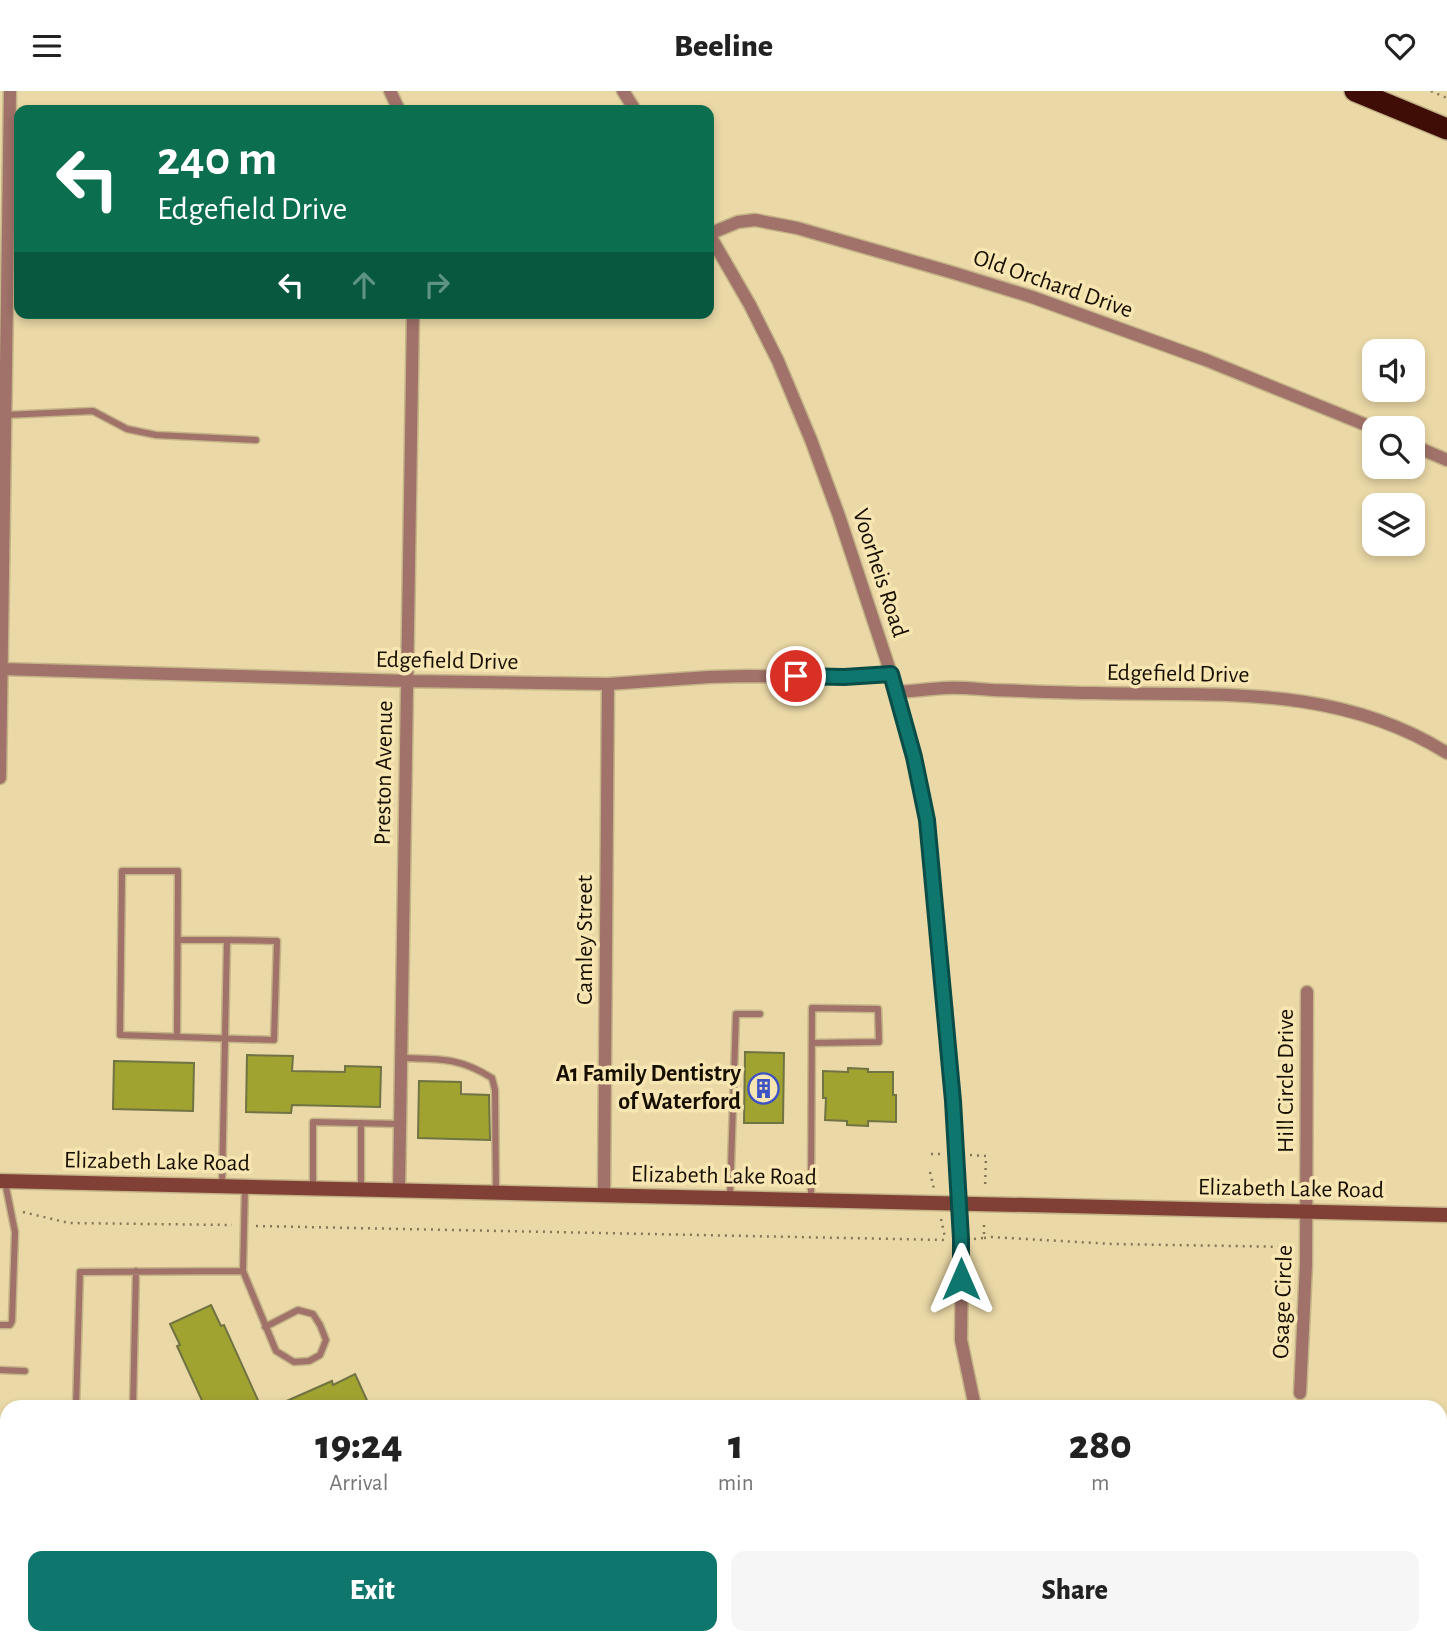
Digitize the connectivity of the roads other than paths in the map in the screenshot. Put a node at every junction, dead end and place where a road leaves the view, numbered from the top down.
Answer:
1 (10, 91) edge
2 (1355, 91) edge
3 (1389, 97) edge
4 (1447, 129) edge
5 (714, 232) edge
6 (714, 243) edge
7 (413, 319) edge
8 (5, 415) junction
9 (1362, 423) edge
10 (256, 440) dead end
11 (1425, 451) edge
12 (1447, 460) edge
13 (2, 669) junction
14 (891, 674) junction
15 (407, 681) junction
16 (608, 684) junction
17 (897, 692) junction
18 (1447, 753) edge
19 (0, 778) edge
20 (178, 940) junction
21 (228, 940) junction
22 (1307, 992) dead end
23 (760, 1014) dead end
24 (177, 1037) junction
25 (225, 1039) junction
26 (812, 1043) junction
27 (401, 1058) junction
28 (361, 1123) junction
29 (400, 1124) junction
30 (3, 1182) edge
31 (222, 1187) junction
32 (245, 1187) junction
33 (313, 1189) junction
34 (361, 1190) junction
35 (399, 1191) junction
36 (496, 1193) junction
37 (604, 1196) junction
38 (730, 1199) junction
39 (811, 1201) junction
40 (959, 1204) junction
41 (1307, 1212) junction
42 (1447, 1215) edge
43 (136, 1271) junction
44 (243, 1271) junction
45 (0, 1325) edge
46 (265, 1327) junction
47 (0, 1370) edge
48 (25, 1371) dead end
49 (1300, 1393) dead end
50 (76, 1400) edge
51 (133, 1400) edge
52 (974, 1400) edge

1 - 8 street
2 - 3 highway
3 - 4 highway
5 - 9 street, Old Orchard Drive
6 - 14 street, Voorheis Road
7 - 15 street, Preston Avenue
8 - 10 lane
8 - 13 street
11 - 12 street
13 - 15 street, Edgefield Drive
13 - 19 street
14 - 16 street, Edgefield Drive
14 - 17 street, Voorheis Road
15 - 16 street, Edgefield Drive
15 - 27 street, Preston Avenue
16 - 37 street, Camley Street
17 - 18 street, Edgefield Drive
17 - 40 street, Voorheis Road
20 - 21 lane
20 - 24 lane
20 - 24 lane
21 - 25 lane
21 - 25 lane
22 - 41 street, Hill Circle Drive
23 - 38 lane
24 - 25 lane
25 - 31 lane
26 - 26 lane
26 - 39 lane
27 - 29 street, Preston Avenue
27 - 36 lane
28 - 29 lane
28 - 33 lane
28 - 34 lane
29 - 35 street, Preston Avenue
30 - 31 main road, Elizabeth Lake Road
30 - 45 lane
31 - 32 main road, Elizabeth Lake Road
32 - 33 main road, Elizabeth Lake Road
32 - 44 lane
33 - 34 main road, Elizabeth Lake Road
34 - 35 main road, Elizabeth Lake Road
35 - 36 main road, Elizabeth Lake Road
36 - 37 main road, Elizabeth Lake Road
37 - 38 main road, Elizabeth Lake Road
38 - 39 main road, Elizabeth Lake Road
39 - 40 main road, Elizabeth Lake Road
40 - 41 main road, Elizabeth Lake Road
40 - 52 street, Voorheis Road
41 - 42 main road, Elizabeth Lake Road
41 - 49 street, Osage Circle
43 - 44 lane
43 - 50 lane
43 - 51 lane
44 - 46 lane
46 - 46 lane
47 - 48 lane

